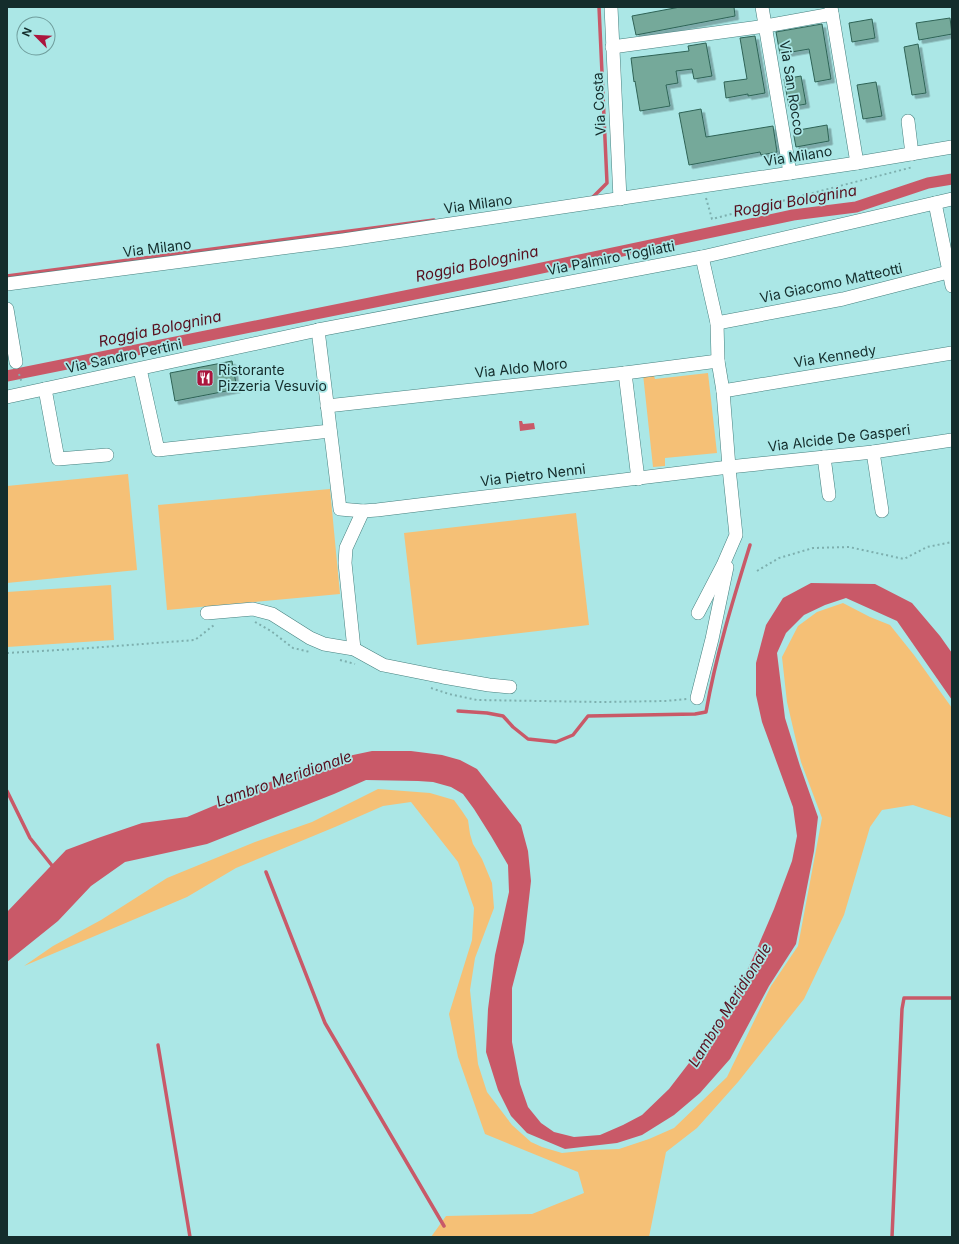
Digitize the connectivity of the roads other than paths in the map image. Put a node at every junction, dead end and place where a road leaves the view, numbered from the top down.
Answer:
1 (611, 7) edge
2 (762, 7) edge
3 (832, 11) edge
4 (766, 26) junction
5 (612, 47) junction
6 (908, 121) dead end
7 (952, 146) edge
8 (913, 160) junction
9 (857, 163) junction
10 (790, 173) junction
11 (952, 198) edge
12 (620, 199) junction
13 (935, 203) junction
14 (702, 257) junction
15 (951, 272) edge
16 (7, 284) edge
17 (952, 286) edge
18 (7, 309) edge
19 (717, 323) junction
20 (318, 330) junction
21 (952, 353) edge
22 (718, 361) junction
23 (17, 365) road end
24 (140, 369) junction
25 (625, 373) junction
26 (45, 389) junction
27 (722, 391) junction
28 (7, 397) edge
29 (327, 406) junction
30 (330, 430) junction
31 (952, 440) edge
32 (873, 452) junction
33 (107, 455) dead end
34 (824, 457) junction
35 (729, 468) junction
36 (638, 479) junction
37 (829, 495) dead end
38 (362, 511) junction
39 (882, 511) dead end
40 (729, 551) junction
41 (207, 613) dead end
42 (698, 613) dead end
43 (354, 649) junction
44 (510, 687) dead end
45 (697, 698) road end

1 - 5 street, Via Costa
2 - 4 street, Via San Rocco
3 - 4 street
3 - 9 street
4 - 5 street
4 - 10 street, Via San Rocco
5 - 12 street, Via Costa
6 - 8 street
7 - 8 street, Via Milano
8 - 9 street, Via Milano
9 - 10 street, Via Milano
10 - 12 street, Via Milano
11 - 13 street, Via Palmiro Togliatti
12 - 16 street, Via Milano
13 - 14 street, Via Palmiro Togliatti
13 - 15 street
14 - 19 street
14 - 20 street, Via Palmiro Togliatti
15 - 17 street
15 - 19 street, Via Giacomo Matteotti
18 - 23 street
19 - 22 street
20 - 24 street, Via Sandro Pertini
20 - 29 street
21 - 27 street, Via Kennedy
22 - 25 street, Via Aldo Moro
22 - 27 street
24 - 26 street, Via Sandro Pertini
24 - 30 street
25 - 29 street, Via Aldo Moro
25 - 36 street
26 - 28 street, Via Sandro Pertini
26 - 33 street
27 - 35 street
29 - 30 street
30 - 38 street, Via Pietro Nenni
31 - 32 street, Via Alcide De Gasperi
32 - 34 street, Via Alcide De Gasperi
32 - 39 street
34 - 35 street, Via Alcide De Gasperi
34 - 37 street
35 - 36 street, Via Pietro Nenni
35 - 40 street
36 - 38 street, Via Pietro Nenni
38 - 43 street
40 - 42 street
40 - 45 street
41 - 43 street
43 - 44 street

